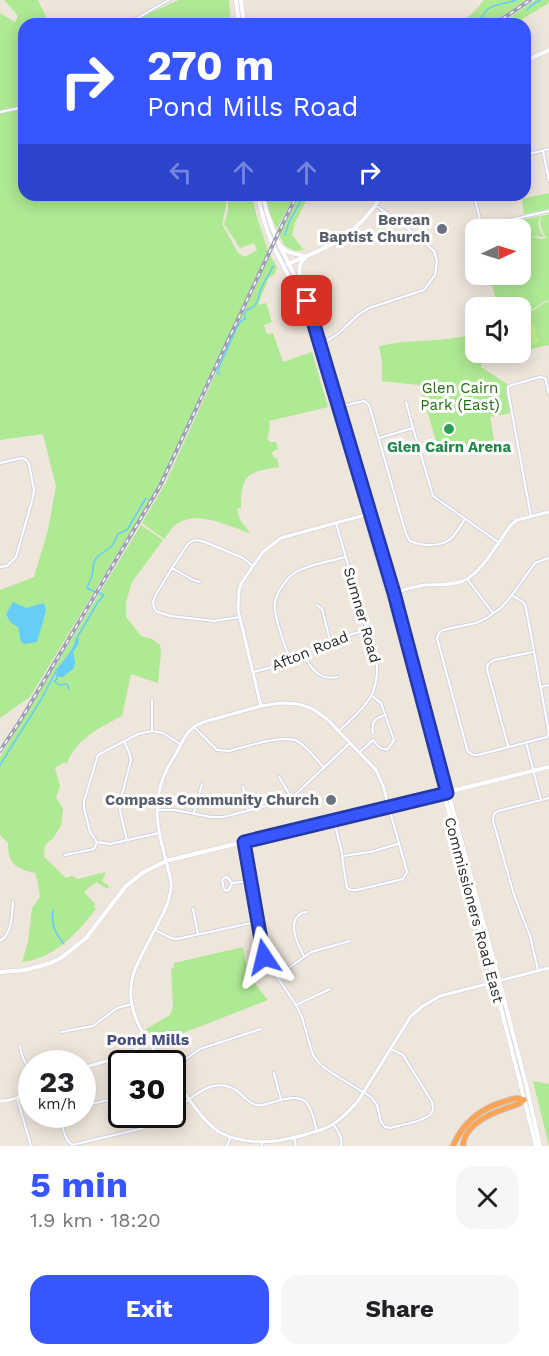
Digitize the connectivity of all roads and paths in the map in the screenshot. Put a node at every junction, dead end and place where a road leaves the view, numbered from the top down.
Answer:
1 (169, 0) edge
2 (236, 0) edge
3 (241, 0) edge
4 (138, 18) edge
5 (238, 18) edge
6 (243, 18) edge
7 (549, 50) edge
8 (531, 58) edge
9 (18, 108) edge
10 (0, 112) edge
11 (549, 149) edge
12 (543, 151) junction
13 (531, 154) edge
14 (549, 181) edge
15 (259, 201) edge
16 (265, 201) edge
17 (378, 201) edge
18 (476, 201) edge
19 (375, 205) junction
20 (549, 211) edge
21 (278, 244) junction
22 (308, 256) junction
23 (286, 265) junction
24 (304, 294) junction
25 (318, 346) junction
26 (549, 393) edge
27 (406, 402) dead end
28 (334, 408) junction
29 (413, 429) junction
30 (379, 438) junction
31 (0, 463) edge
32 (549, 512) edge
33 (368, 514) junction
34 (531, 517) junction
35 (465, 519) junction
36 (336, 523) junction
37 (498, 542) junction
38 (345, 557) junction
39 (549, 558) edge
40 (253, 566) junction
41 (0, 567) edge
42 (172, 568) junction
43 (467, 579) junction
44 (200, 582) dead end
45 (392, 594) junction
46 (512, 595) junction
47 (317, 605) dead end
48 (493, 613) junction
49 (240, 617) junction
50 (366, 630) junction
51 (330, 640) junction
52 (534, 651) junction
53 (303, 654) junction
54 (291, 660) junction
55 (254, 672) junction
56 (337, 677) dead end
57 (549, 685) edge
58 (541, 687) junction
59 (372, 696) junction
60 (152, 699) dead end
61 (261, 706) junction
62 (386, 715) junction
63 (194, 727) junction
64 (339, 730) junction
65 (152, 731) junction
66 (373, 733) dead end
67 (124, 741) junction
68 (526, 742) junction
69 (350, 743) junction
70 (180, 744) junction
71 (508, 746) junction
72 (360, 753) junction
73 (549, 767) edge
74 (324, 768) junction
75 (533, 771) junction
76 (279, 777) dead end
77 (442, 782) junction
78 (202, 784) dead end
79 (243, 786) dead end
80 (459, 790) junction
81 (445, 793) junction
82 (433, 796) junction
83 (291, 797) junction
84 (549, 798) edge
85 (541, 800) junction
86 (446, 804) junction
87 (451, 807) junction
88 (389, 808) junction
89 (156, 810) junction
90 (248, 810) junction
91 (194, 813) junction
92 (334, 821) junction
93 (159, 833) junction
94 (127, 840) junction
95 (97, 842) junction
96 (244, 842) junction
97 (399, 843) junction
98 (64, 855) dead end
99 (342, 856) junction
100 (166, 861) junction
101 (250, 881) junction
102 (232, 883) dead end
103 (13, 901) dead end
104 (193, 909) dead end
105 (307, 912) dead end
106 (257, 922) junction
107 (155, 930) junction
108 (198, 934) junction
109 (350, 941) dead end
110 (0, 942) edge
111 (304, 957) junction
112 (549, 968) edge
113 (538, 970) junction
114 (0, 972) edge
115 (276, 977) junction
116 (496, 981) junction
117 (330, 989) dead end
118 (132, 1004) junction
119 (296, 1005) junction
120 (261, 1029) dead end
121 (61, 1032) dead end
122 (147, 1041) junction
123 (20, 1046) dead end
124 (391, 1049) junction
125 (21, 1050) edge
126 (154, 1050) edge
127 (186, 1059) edge
128 (96, 1064) edge
129 (274, 1073) dead end
130 (363, 1092) junction
131 (186, 1094) edge
132 (17, 1098) joint
133 (527, 1099) junction
134 (190, 1100) junction
135 (281, 1100) junction
136 (0, 1101) edge
137 (186, 1103) edge
138 (333, 1124) junction
139 (64, 1128) edge
140 (143, 1128) edge
141 (318, 1131) junction
142 (230, 1138) junction
143 (294, 1138) junction
144 (262, 1145) edge
145 (31, 1146) edge
146 (227, 1146) edge
147 (296, 1146) edge
148 (341, 1146) edge
149 (453, 1146) edge
150 (463, 1146) edge
151 (538, 1146) edge

1 - 4 street
2 - 5 main road
3 - 6 main road
7 - 8 main road
9 - 10 street
11 - 12 street
12 - 13 street
12 - 14 street
15 - 23 main road, Commissioners Road East
16 - 21 main road, Commissioners Road East
17 - 19 main road
18 - 20 street
19 - 22 main road
19 - 25 street
21 - 22 main road
21 - 23 main road, Commissioners Road East
22 - 23 main road
22 - 24 main road
23 - 24 main road, Commissioners Road East
23 - 25 main road, Commissioners Road East
24 - 25 main road, Commissioners Road East
25 - 28 main road, Commissioners Road East
26 - 34 street
27 - 29 street
28 - 30 street
28 - 33 main road, Commissioners Road East
29 - 30 street
29 - 35 street
30 - 35 street
31 - 41 street
32 - 34 street
33 - 36 street
33 - 45 main road, Commissioners Road East
34 - 37 street
35 - 37 street
36 - 38 street, Sumner Road
36 - 40 street
37 - 43 street
38 - 50 street, Sumner Road
38 - 54 street
39 - 46 street
40 - 42 street
40 - 49 street
42 - 44 street
42 - 49 street
43 - 45 street
43 - 48 street
45 - 77 main road, Commissioners Road East
46 - 48 street
46 - 52 street
47 - 51 street
48 - 71 street
49 - 55 street
50 - 51 street, Afton Road
50 - 59 street, Sumner Road
51 - 53 street, Afton Road
52 - 58 street
52 - 71 street
53 - 54 street, Afton Road
53 - 56 street
54 - 55 street, Afton Road
55 - 61 street
57 - 58 street
58 - 68 street
59 - 62 street
59 - 64 street
60 - 65 street
61 - 63 street
61 - 64 street
62 - 66 street
62 - 72 street
63 - 70 street
63 - 74 street
64 - 69 street
65 - 67 street
65 - 70 street
67 - 94 street
67 - 95 street
68 - 71 street
68 - 75 street
69 - 72 street
69 - 74 street
70 - 89 street
72 - 88 street
73 - 75 main road
74 - 83 street
75 - 80 main road
75 - 85 street
76 - 83 street
77 - 80 main road
77 - 81 main road, Commissioners Road East
77 - 82 main road
78 - 91 street
79 - 90 street
80 - 81 main road
80 - 87 main road
81 - 82 main road
81 - 86 main road, Commissioners Road East
81 - 87 main road, Commissioners Road East
82 - 86 main road
82 - 88 main road
83 - 90 street
84 - 85 street
85 - 113 street
86 - 116 main road, Commissioners Road East
87 - 116 main road, Commissioners Road East
88 - 92 main road
88 - 97 street
89 - 91 street
89 - 93 street
90 - 91 street
92 - 96 main road
92 - 99 street
93 - 94 street
93 - 100 street
94 - 95 street
95 - 98 street
96 - 100 main road
96 - 101 street
97 - 99 street
97 - 99 street
100 - 107 street
100 - 114 main road
101 - 102 street
101 - 106 street
103 - 110 street
104 - 108 street
105 - 111 street
106 - 108 street
106 - 115 street
107 - 108 street
107 - 118 street
109 - 111 street
111 - 115 street
112 - 113 street
113 - 116 street
115 - 119 street
116 - 124 street
116 - 133 main road, Commissioners Road East
117 - 119 street
118 - 121 street
118 - 122 street
119 - 130 street
120 - 127 street
122 - 126 street
122 - 128 street
123 - 125 street
124 - 130 street
124 - 130 street
129 - 135 street
130 - 138 street
131 - 134 street
132 - 136 street
132 - 145 street
133 - 149 highway
133 - 150 highway
133 - 151 main road, Commissioners Road East
134 - 135 street
134 - 137 street
134 - 142 street
135 - 141 street
138 - 141 street
138 - 148 street
139 - 140 street
141 - 143 street
142 - 144 street
142 - 146 street
143 - 144 street
143 - 147 street

